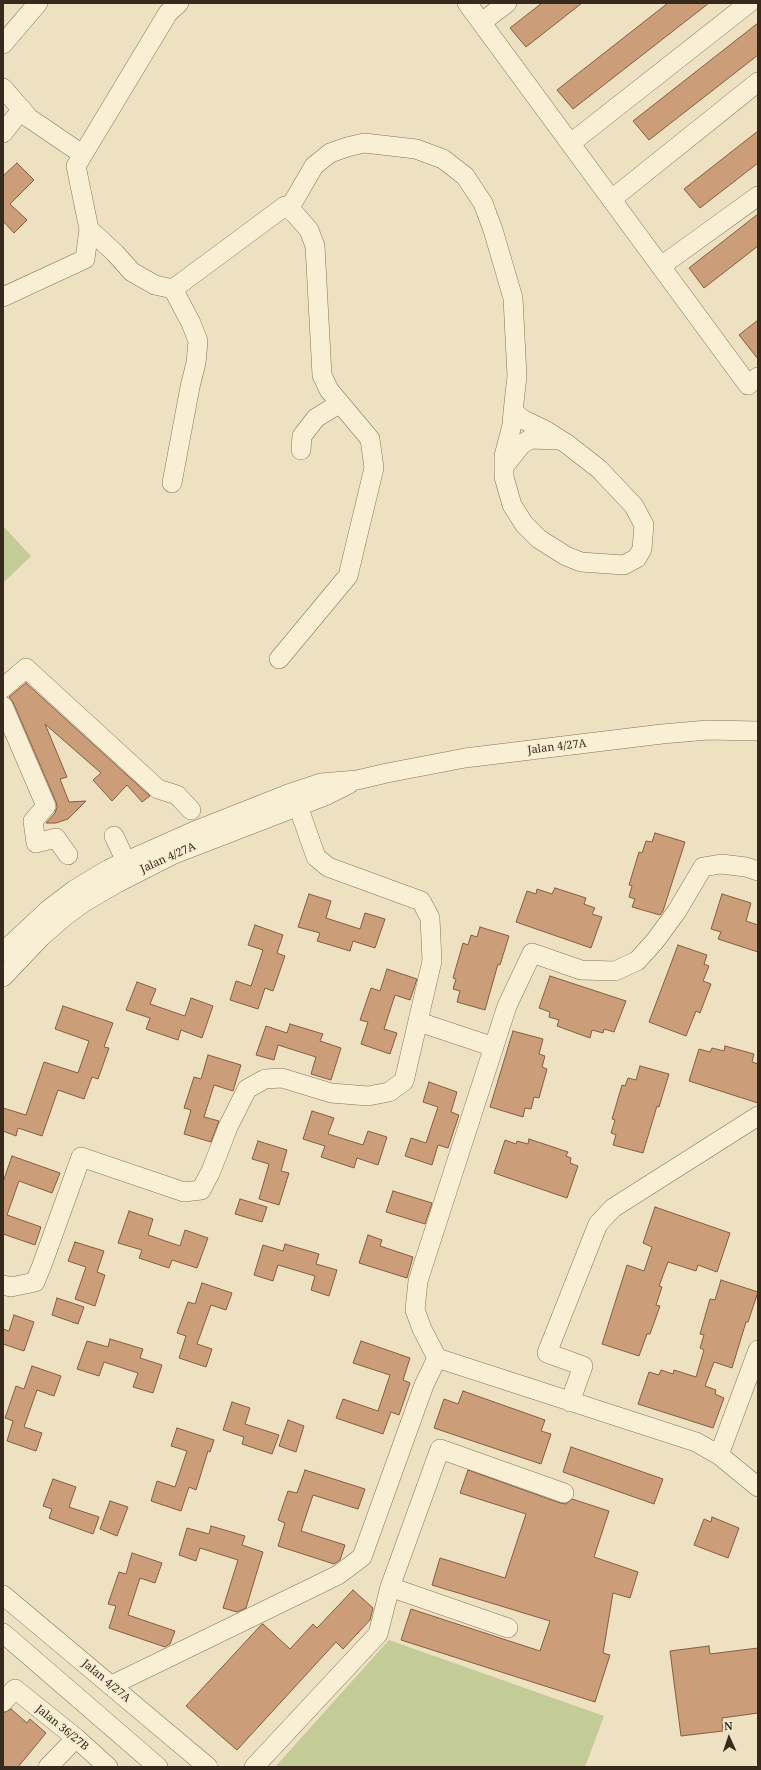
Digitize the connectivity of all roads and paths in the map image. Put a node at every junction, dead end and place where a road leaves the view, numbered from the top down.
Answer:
1 (38, 3) edge
2 (179, 3) edge
3 (467, 3) edge
4 (507, 3) edge
5 (749, 3) edge
6 (482, 22) junction
7 (3, 44) edge
8 (758, 82) edge
9 (3, 88) edge
10 (22, 109) junction
11 (3, 133) edge
12 (571, 143) junction
13 (82, 154) junction
14 (758, 196) edge
15 (612, 199) junction
16 (289, 209) junction
17 (89, 229) junction
18 (661, 266) junction
19 (173, 289) junction
20 (3, 297) edge
21 (758, 377) edge
22 (338, 401) junction
23 (513, 412) junction
24 (560, 440) junction
25 (301, 450) dead end
26 (504, 467) junction
27 (172, 483) dead end
28 (280, 659) dead end
29 (3, 688) edge
30 (3, 706) edge
31 (758, 731) edge
32 (357, 780) junction
33 (298, 806) junction
34 (191, 810) dead end
35 (114, 836) dead end
36 (68, 855) dead end
37 (129, 868) junction
38 (758, 871) edge
39 (3, 952) edge
40 (3, 977) edge
41 (419, 1022) junction
42 (494, 1047) junction
43 (758, 1116) edge
44 (3, 1285) edge
45 (758, 1350) edge
46 (437, 1358) junction
47 (570, 1402) junction
48 (719, 1455) junction
49 (758, 1487) edge
50 (564, 1493) dead end
51 (390, 1587) junction
52 (3, 1596) edge
53 (508, 1628) dead end
54 (3, 1633) edge
55 (112, 1685) junction
56 (9, 1695) edge
57 (76, 1738) junction
58 (48, 1767) edge
59 (108, 1767) edge
60 (158, 1767) edge
61 (208, 1767) edge
62 (254, 1767) edge

1 - 7 street
2 - 13 street
3 - 6 street
4 - 6 street
5 - 12 street
6 - 12 street
8 - 15 street
9 - 10 street
10 - 11 street
10 - 13 street
12 - 15 street
13 - 17 street
14 - 18 street
15 - 18 street
16 - 19 street
16 - 22 street
16 - 23 street
17 - 19 street
17 - 20 street
18 - 21 street
19 - 27 street
22 - 25 street
22 - 28 street
23 - 24 street
23 - 26 street
24 - 26 street
24 - 26 street
29 - 34 street
30 - 36 street
31 - 32 street, Jalan 4/27A
32 - 33 street, Jalan 4/27A
32 - 37 street, Jalan 4/27A
33 - 37 street, Jalan 4/27A
33 - 41 street
35 - 37 street
37 - 39 street, Jalan 4/27A
37 - 40 street, Jalan 4/27A
38 - 42 street
41 - 42 street
41 - 44 street
42 - 46 street
43 - 47 street
45 - 48 street
46 - 47 street
46 - 55 street
47 - 48 street
48 - 49 street
50 - 51 street
51 - 53 street
51 - 62 street
52 - 55 street, Jalan 4/27A
54 - 60 street
55 - 61 street, Jalan 4/27A
56 - 57 street, Jalan 36/27B
57 - 58 street
57 - 59 street, Jalan 36/27B

